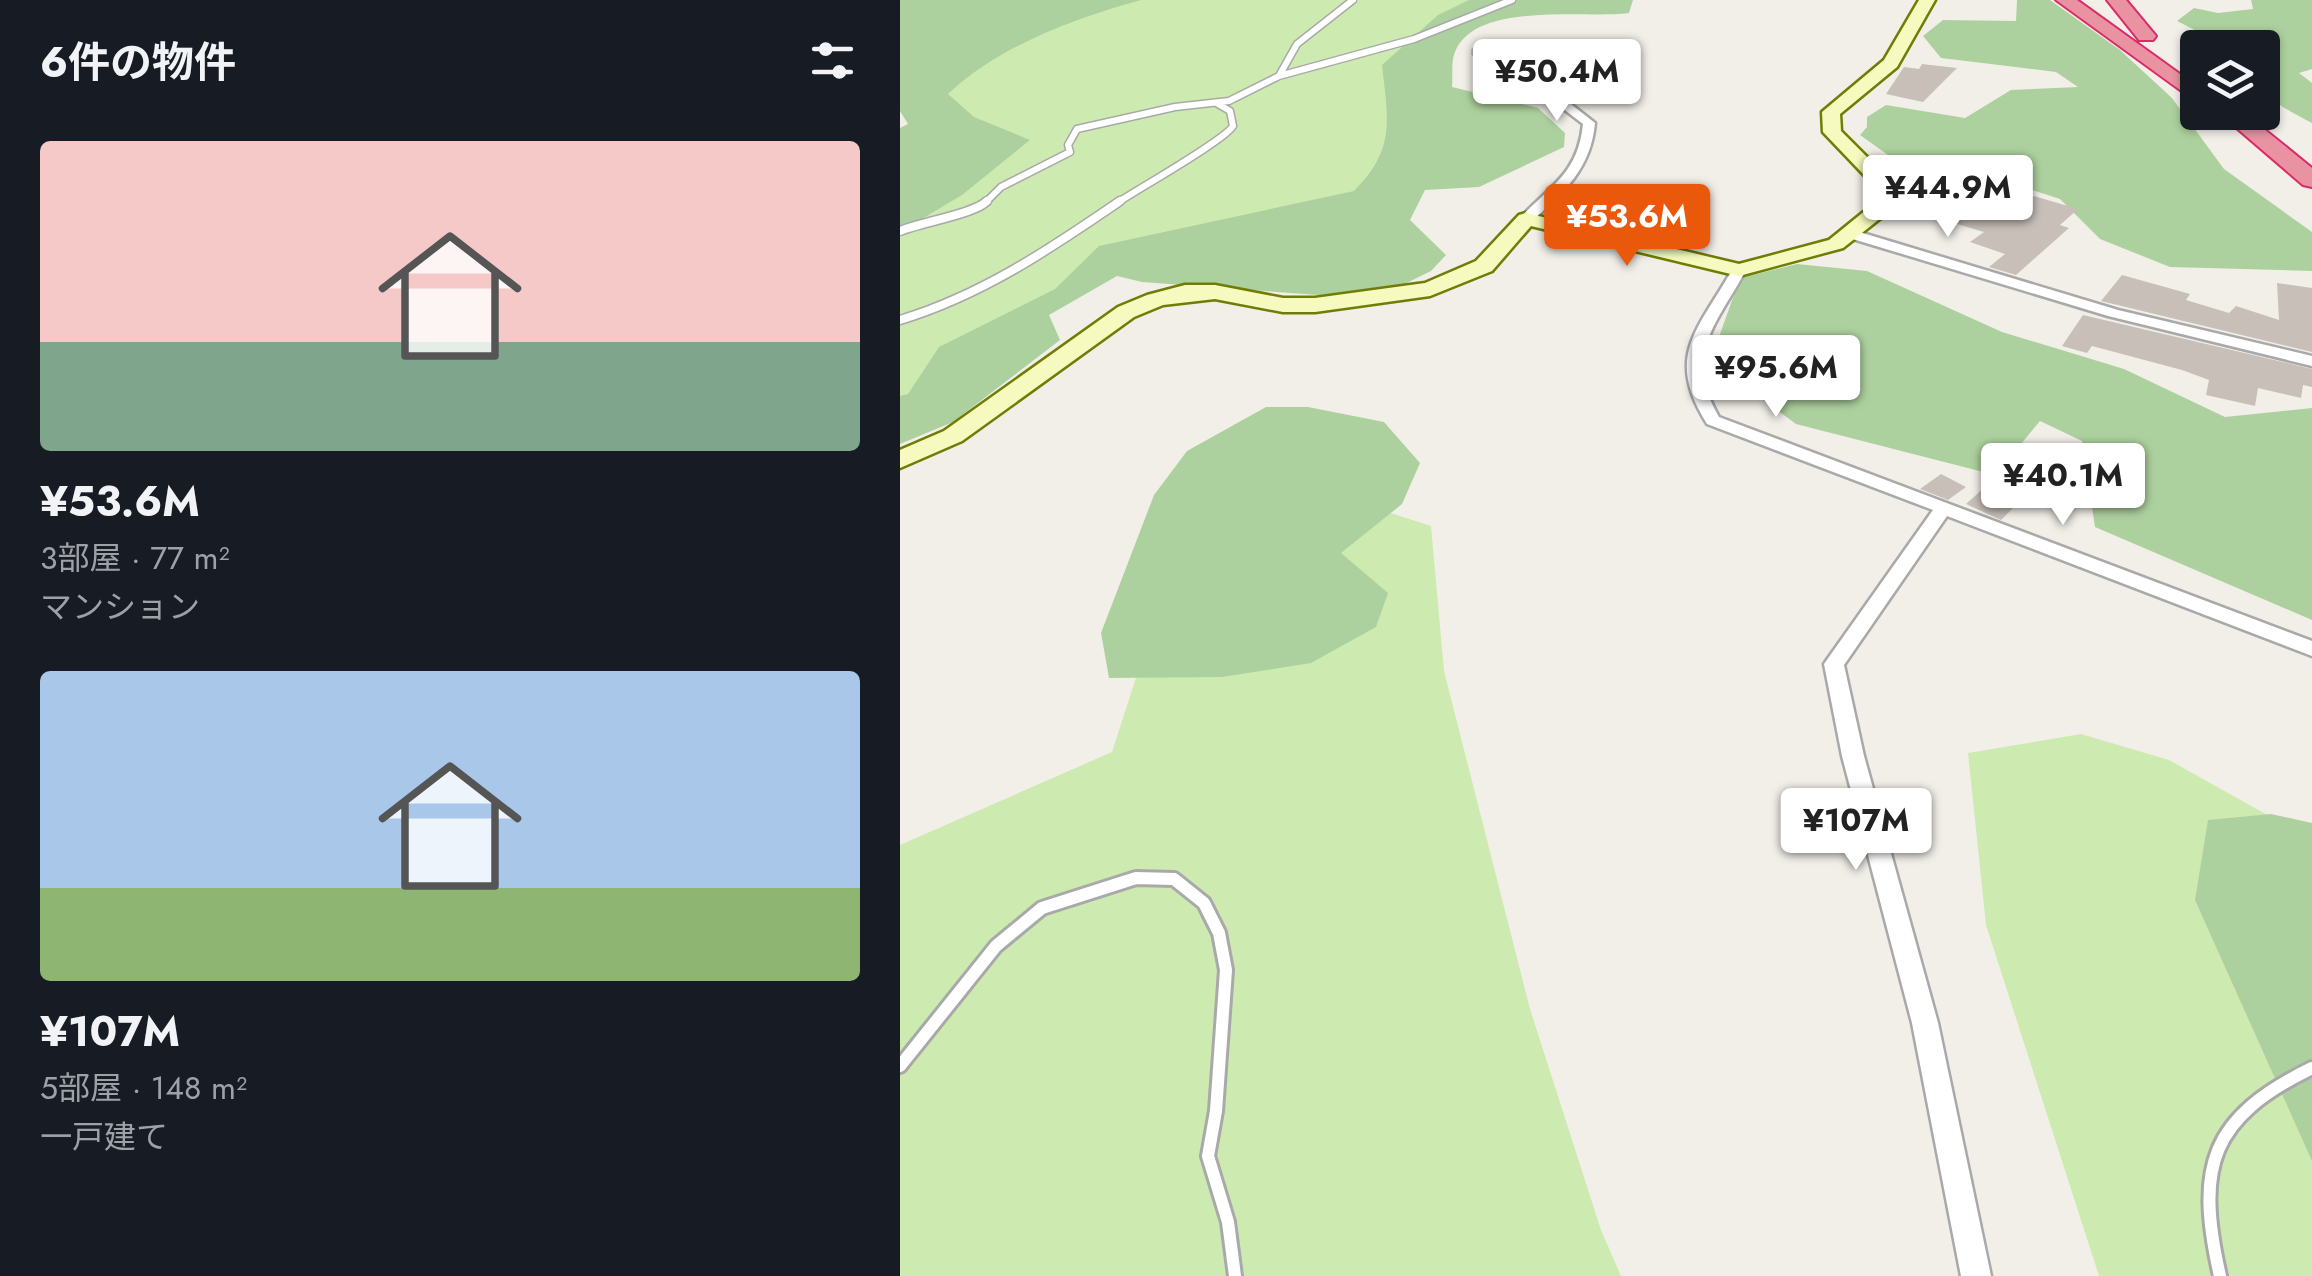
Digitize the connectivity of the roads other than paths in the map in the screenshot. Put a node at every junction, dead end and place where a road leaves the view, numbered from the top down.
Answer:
1 (1352, 0) edge
2 (1512, 0) edge
3 (1927, 0) edge
4 (2065, 0) edge
5 (2108, 0) edge
6 (2116, 0) edge
7 (2146, 36) junction
8 (1478, 52) dead end
9 (2180, 67) edge
10 (1278, 76) junction
11 (2180, 84) edge
12 (1216, 104) junction
13 (2248, 130) edge
14 (2312, 180) edge
15 (1526, 219) junction
16 (900, 231) edge
17 (1850, 234) junction
18 (1739, 270) junction
19 (900, 320) edge
20 (2312, 361) edge
21 (900, 460) edge
22 (1942, 510) junction
23 (2312, 650) edge
24 (900, 1066) edge
25 (2312, 1068) edge
26 (1236, 1276) edge
27 (1976, 1276) edge
28 (2220, 1276) edge

1 - 10 lane
2 - 10 lane
3 - 17 street
4 - 11 highway
5 - 7 highway
6 - 7 highway
7 - 9 highway
8 - 15 street
10 - 12 lane
12 - 16 lane
12 - 19 lane
13 - 14 highway
15 - 18 street
15 - 21 street
17 - 18 street
17 - 20 street
18 - 22 street
22 - 23 street
22 - 27 street
24 - 26 lane
25 - 28 lane

